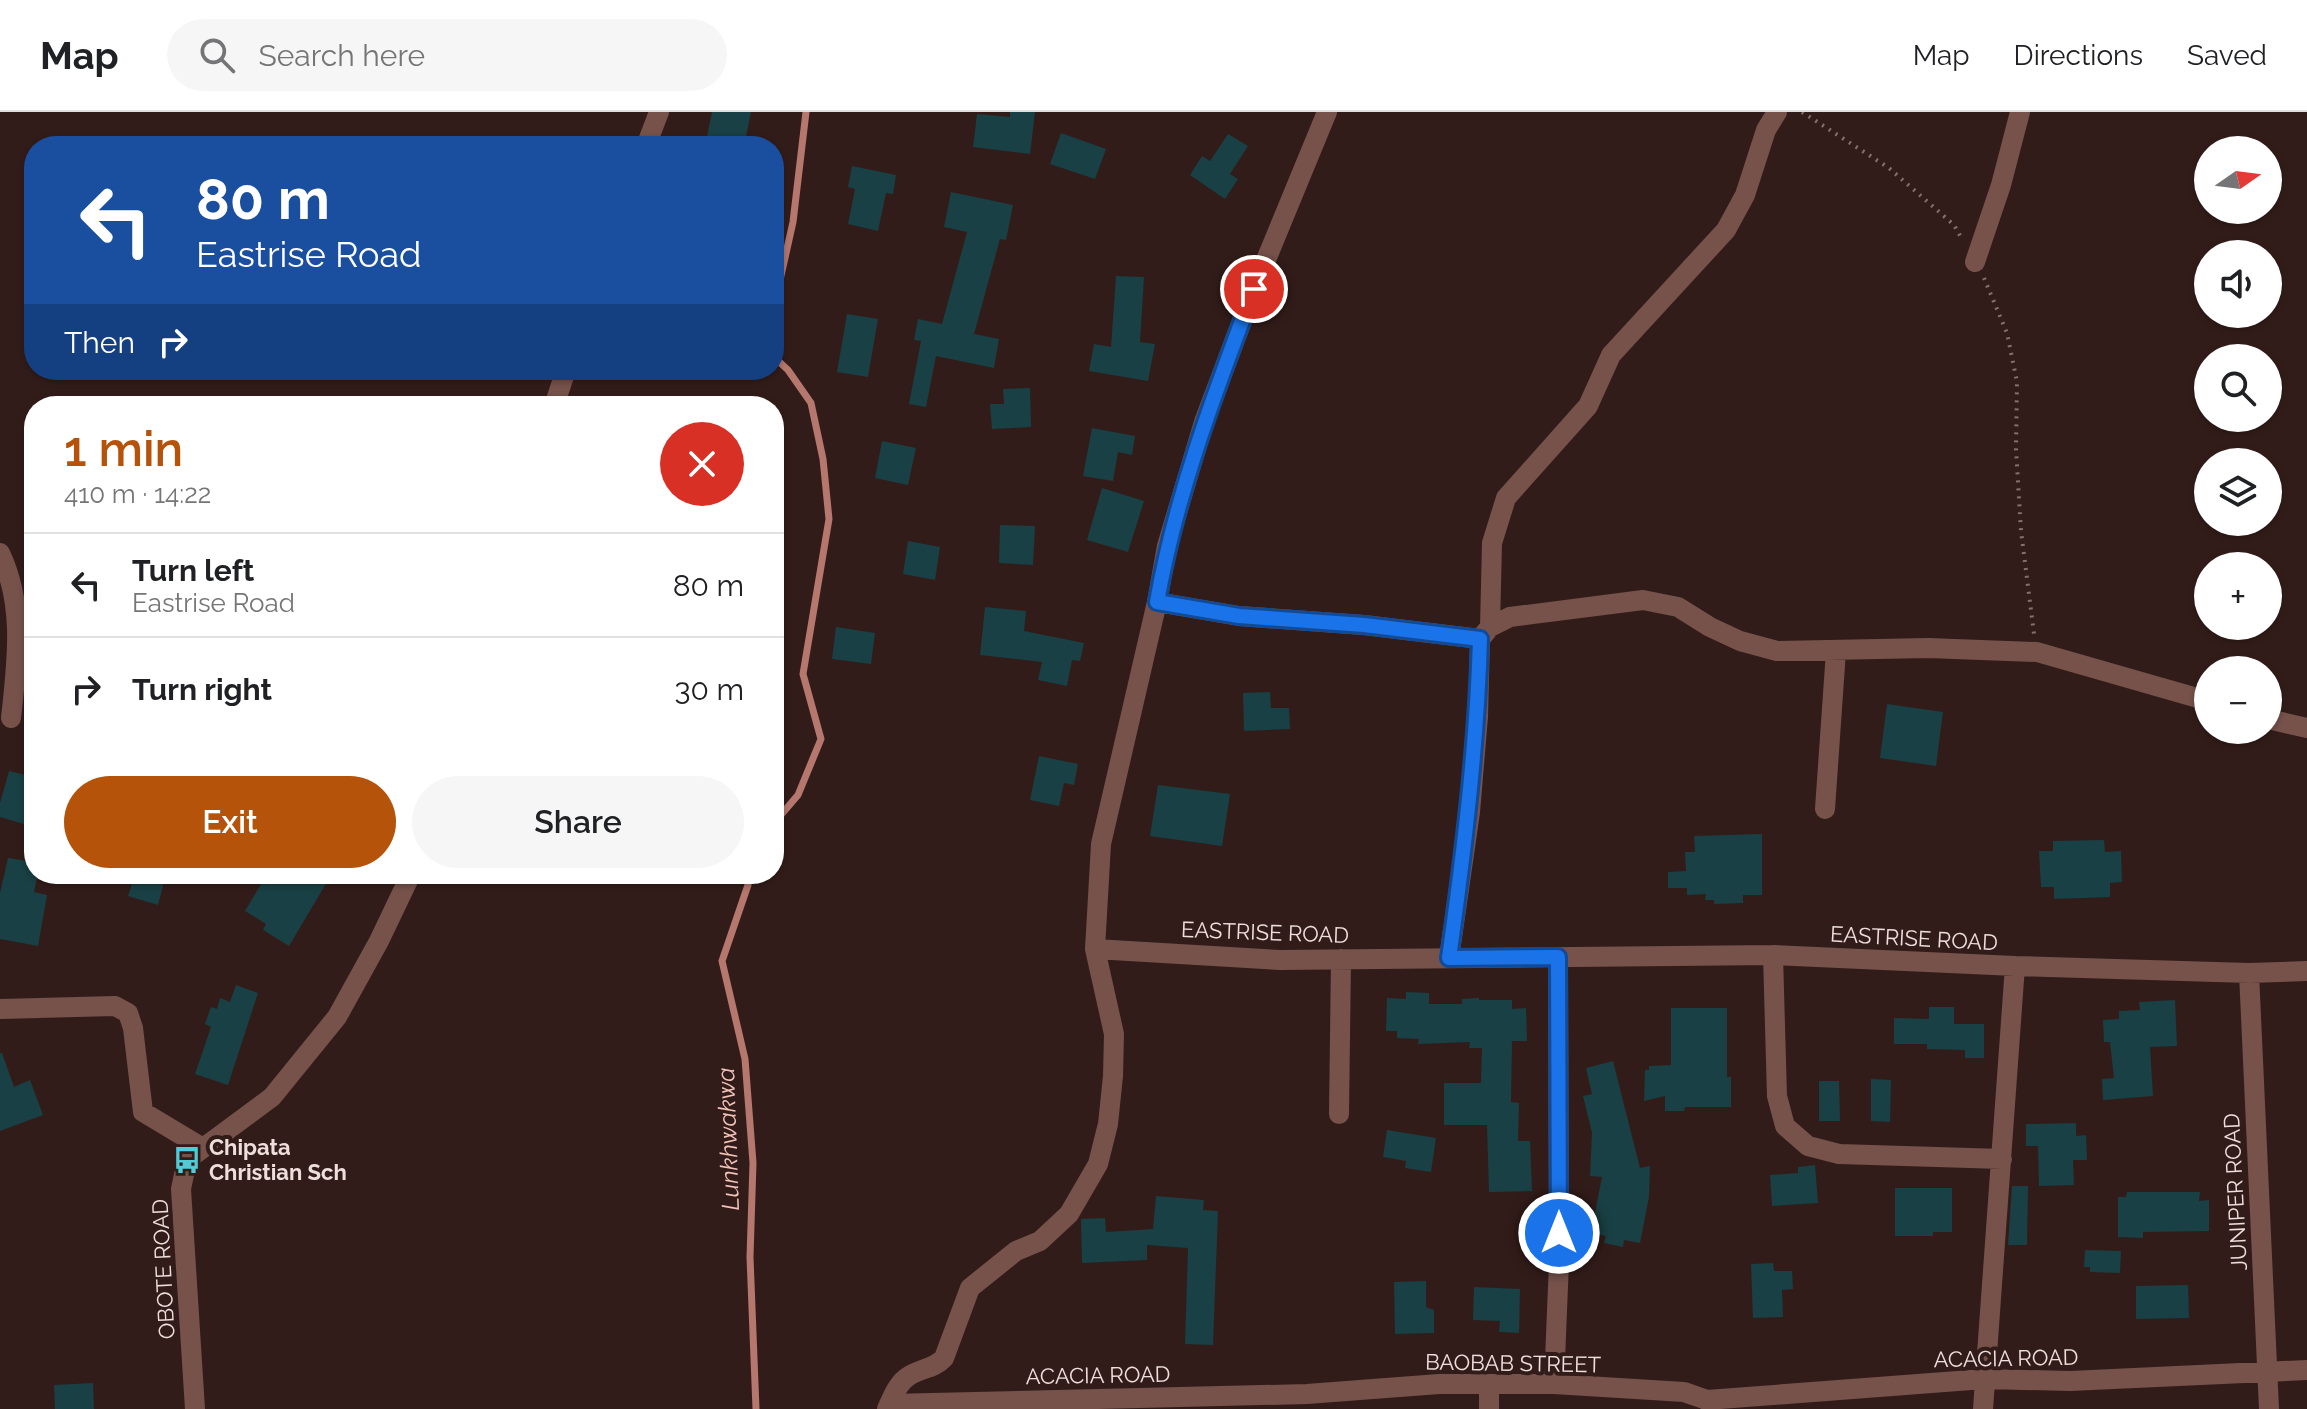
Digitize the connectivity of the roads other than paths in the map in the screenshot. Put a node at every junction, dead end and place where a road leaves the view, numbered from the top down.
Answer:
1 (659, 112) edge
2 (1327, 112) edge
3 (1777, 112) edge
4 (2020, 112) edge
5 (650, 136) edge
6 (1975, 262) road end
7 (0, 553) edge
8 (1157, 602) junction
9 (1485, 633) junction
10 (1836, 651) junction
11 (2194, 697) edge
12 (11, 718) dead end
13 (2282, 722) edge
14 (2307, 728) edge
15 (1825, 809) dead end
16 (406, 884) edge
17 (1095, 949) junction
18 (1773, 955) junction
19 (1558, 957) junction
20 (1449, 958) junction
21 (1341, 959) junction
22 (2015, 966) junction
23 (2307, 971) edge
24 (2249, 973) junction
25 (0, 1009) edge
26 (1339, 1114) dead end
27 (203, 1148) junction
28 (2002, 1159) junction
29 (2307, 1370) edge
30 (2267, 1373) junction
31 (1984, 1379) junction
32 (1489, 1384) junction
33 (1554, 1384) junction
34 (1307, 1394) joint
35 (1710, 1405) edge
36 (888, 1406) edge
37 (195, 1409) edge
38 (1489, 1409) edge
39 (1983, 1409) edge
40 (2269, 1409) edge

1 - 5 street
2 - 8 street
3 - 9 street
4 - 6 street
7 - 12 street
8 - 9 street
8 - 17 street
9 - 10 street
9 - 20 street
10 - 11 street
10 - 15 street
13 - 14 street
16 - 27 street, OBOTE ROAD
17 - 21 street, EASTRISE ROAD
17 - 36 street
18 - 19 street, EASTRISE ROAD
18 - 22 street, EASTRISE ROAD
18 - 28 street
19 - 20 street, EASTRISE ROAD
19 - 33 street
20 - 21 street, EASTRISE ROAD
21 - 26 street
22 - 24 street, EASTRISE ROAD
22 - 28 street
23 - 24 street, EASTRISE ROAD
24 - 30 street, JUNIPER ROAD
25 - 27 street
27 - 37 street, OBOTE ROAD
28 - 31 street
29 - 30 street, ACACIA ROAD
30 - 31 street, ACACIA ROAD
30 - 40 street, JUNIPER ROAD
31 - 35 street, ACACIA ROAD
31 - 39 street
32 - 33 street, BAOBAB STREET
32 - 34 street, BAOBAB STREET
32 - 38 street
33 - 35 street, BAOBAB STREET
34 - 36 street, ACACIA ROAD

